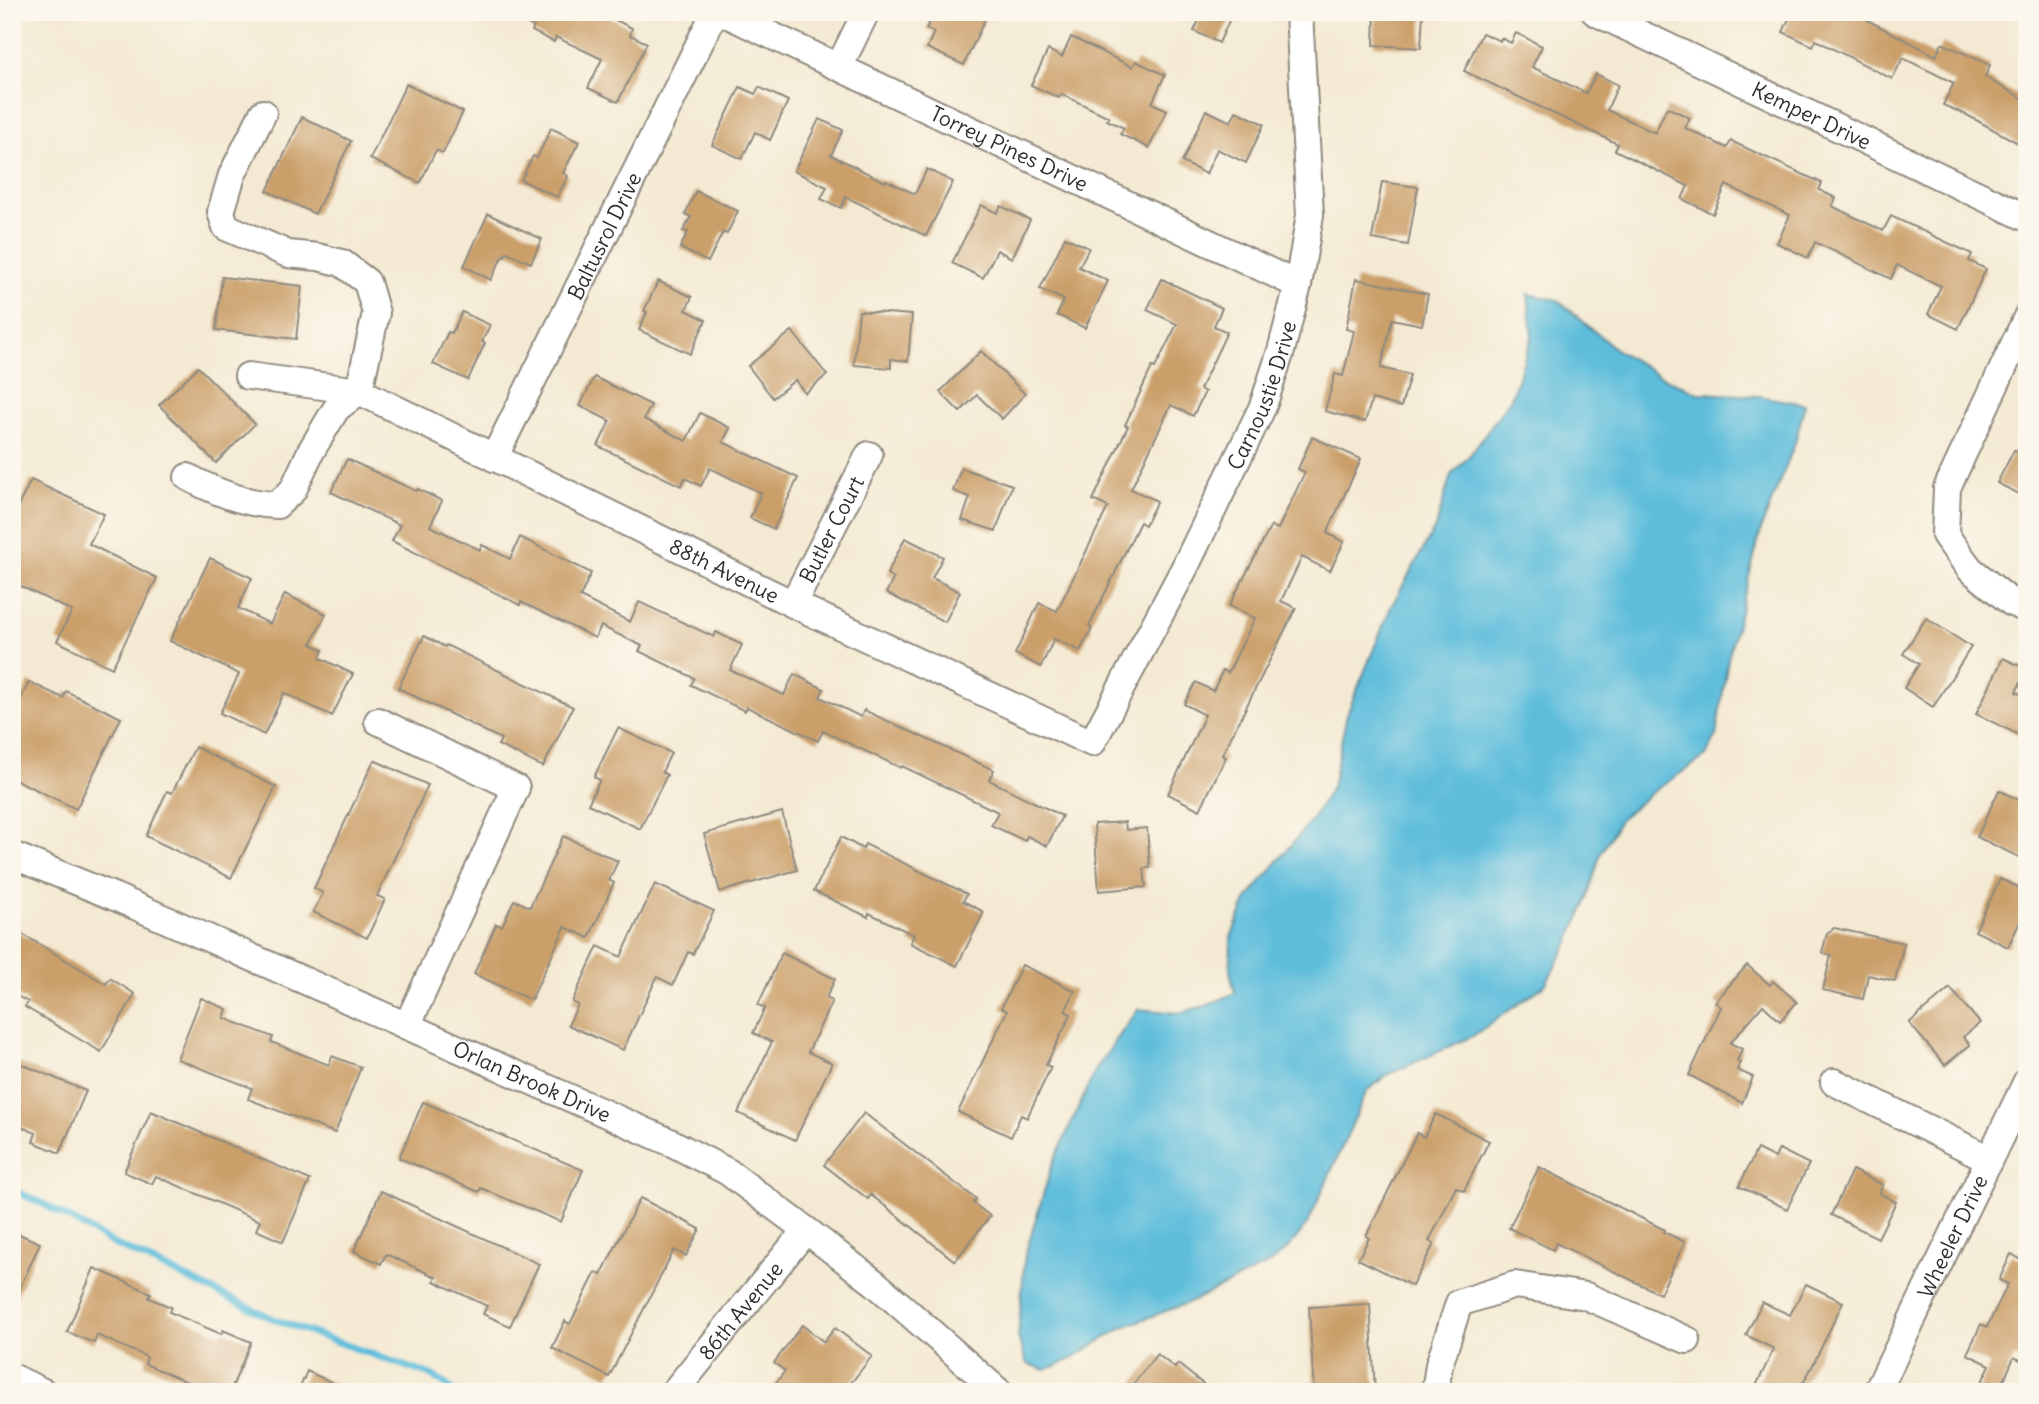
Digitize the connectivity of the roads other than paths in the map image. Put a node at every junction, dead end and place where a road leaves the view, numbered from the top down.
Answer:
1 (715, 12) edge
2 (722, 12) edge
3 (866, 12) edge
4 (1299, 12) edge
5 (1595, 12) edge
6 (839, 67) junction
7 (263, 113) dead end
8 (2027, 218) edge
9 (1298, 285) junction
10 (2027, 317) edge
11 (248, 376) dead end
12 (359, 391) junction
13 (869, 455) dead end
14 (494, 458) junction
15 (188, 477) dead end
16 (793, 604) junction
17 (2027, 609) edge
18 (378, 721) dead end
19 (1092, 743) joint
20 (12, 855) edge
21 (407, 1026) junction
22 (2027, 1081) edge
23 (1834, 1082) dead end
24 (1989, 1159) junction
25 (806, 1230) junction
26 (1687, 1340) dead end
27 (12, 1377) edge
28 (43, 1392) edge
29 (674, 1392) edge
30 (999, 1392) edge
31 (1434, 1392) edge
32 (1877, 1392) edge

1 - 14 street, Baltusrol Drive
2 - 6 street, Torrey Pines Drive
3 - 6 street
4 - 9 street, Carnoustie Drive
5 - 8 street, Kemper Drive
6 - 9 street, Torrey Pines Drive
7 - 12 street
9 - 19 street, Carnoustie Drive
10 - 17 street
11 - 12 street, 88th Avenue
12 - 14 street, 88th Avenue
12 - 15 street
13 - 16 street, Butler Court
14 - 16 street, 88th Avenue
16 - 19 street, 88th Avenue
18 - 21 street
20 - 21 street, Orlan Brook Drive
21 - 25 street, Orlan Brook Drive
22 - 24 street, Wheeler Drive
23 - 24 street
24 - 32 street, Wheeler Drive
25 - 29 street, 86th Avenue
25 - 30 street, Orlan Brook Drive
26 - 31 street
27 - 28 street

